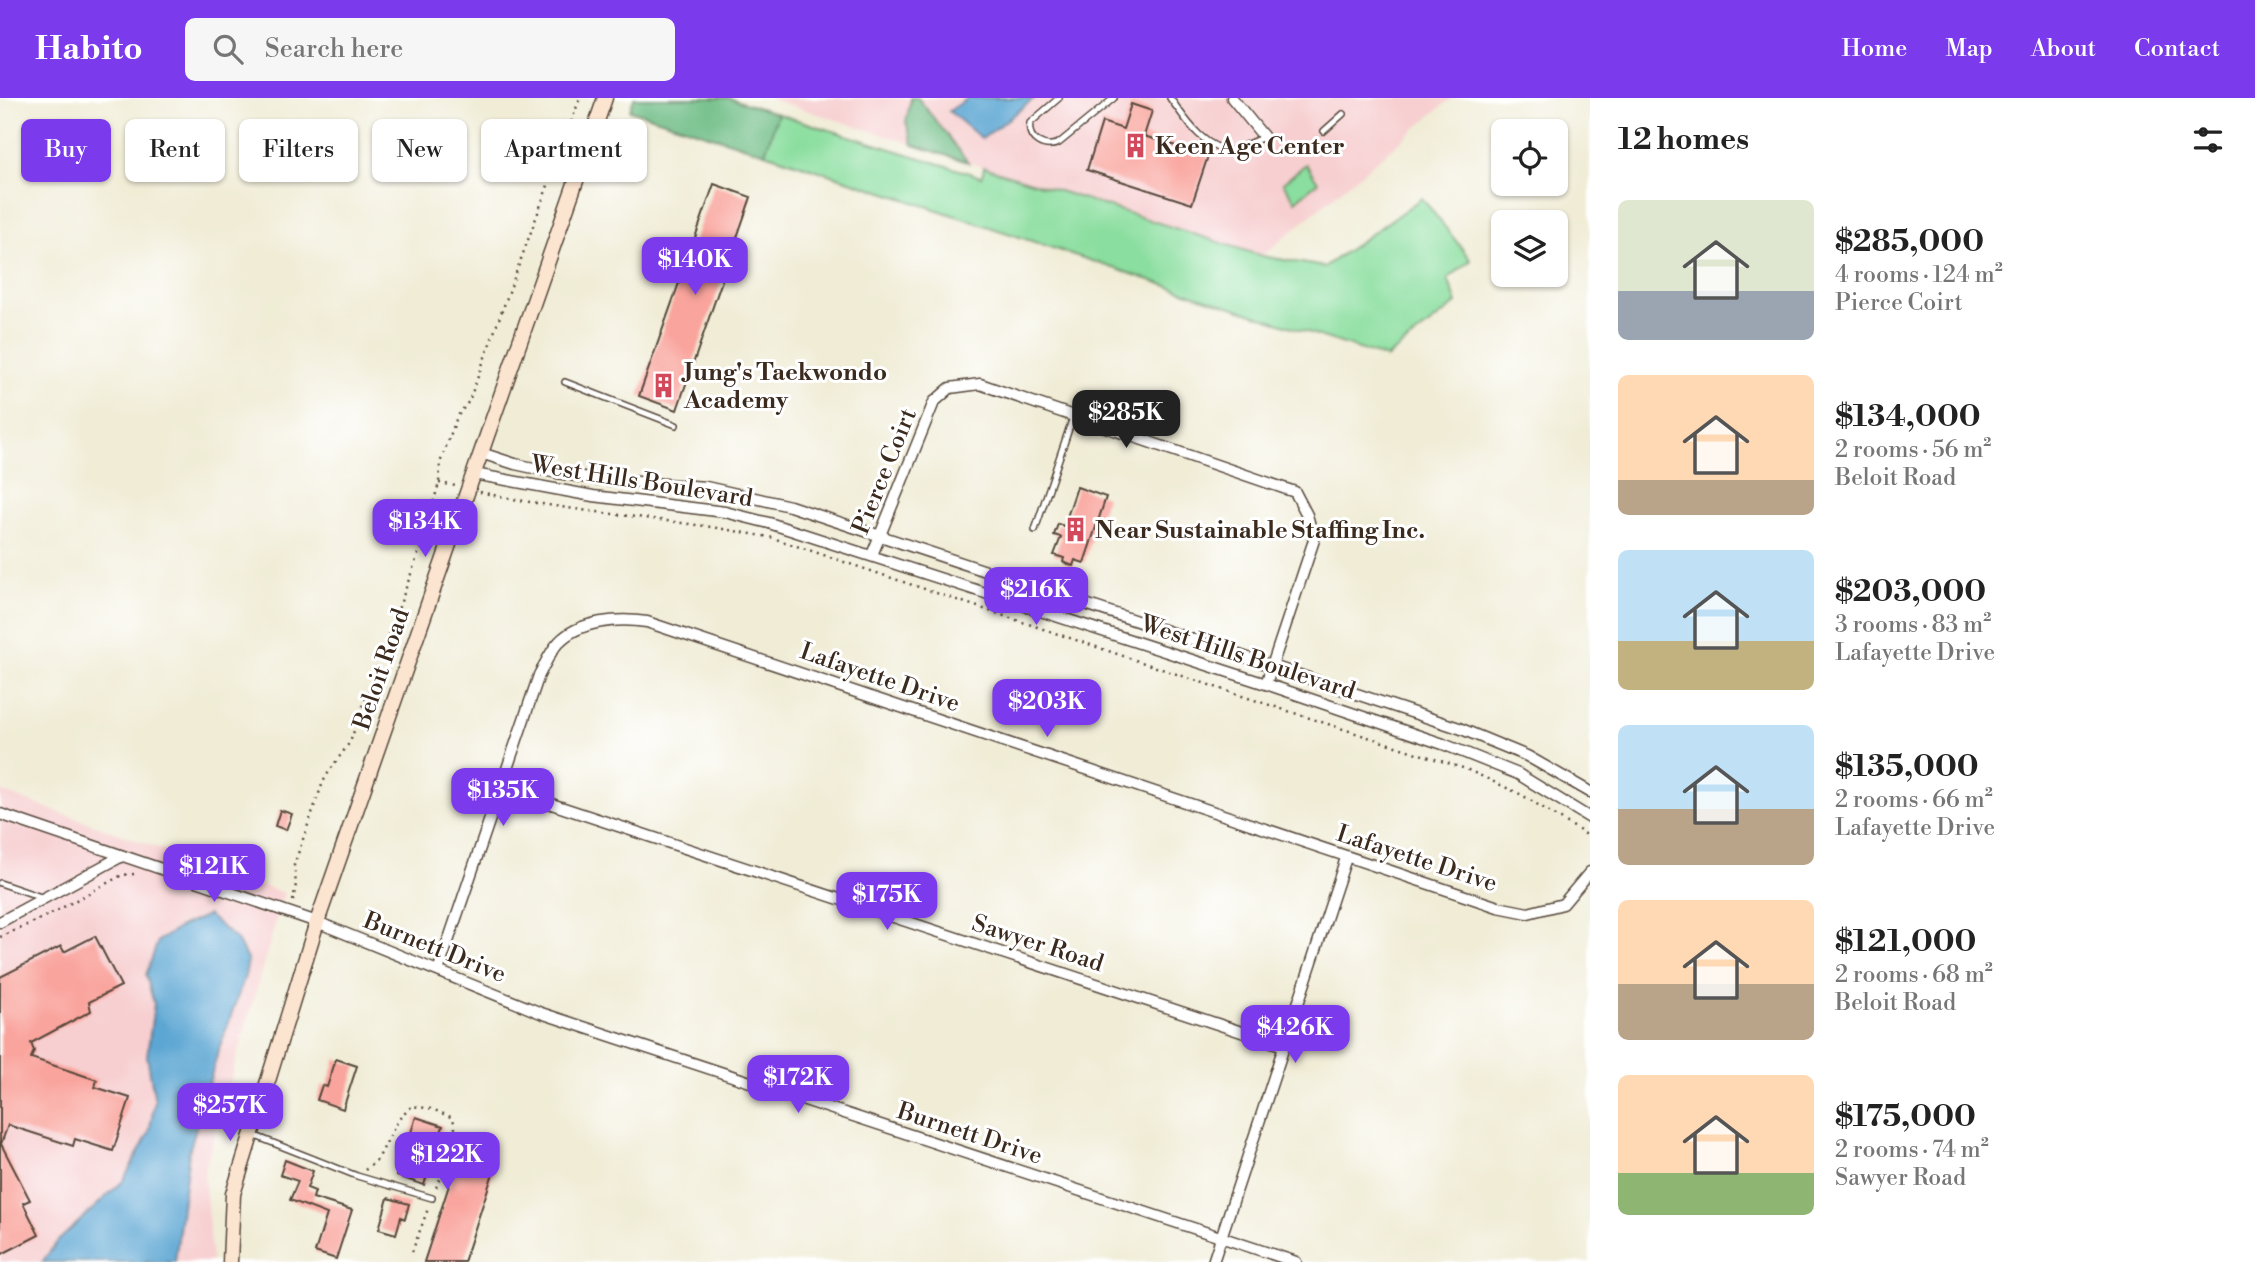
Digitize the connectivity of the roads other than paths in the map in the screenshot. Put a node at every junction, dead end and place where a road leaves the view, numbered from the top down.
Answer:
1 (605, 98) edge
2 (1059, 98) edge
3 (1114, 98) edge
4 (1170, 98) edge
5 (1232, 98) edge
6 (1343, 114) dead end
7 (1324, 131) dead end
8 (1264, 137) joint
9 (565, 382) dead end
10 (1074, 416) junction
11 (676, 425) dead end
12 (481, 453) junction
13 (474, 474) junction
14 (1035, 530) dead end
15 (880, 536) junction
16 (872, 555) junction
17 (1272, 665) junction
18 (1266, 684) junction
19 (500, 787) junction
20 (1590, 792) edge
21 (0, 814) edge
22 (1590, 818) edge
23 (122, 856) junction
24 (1346, 858) junction
25 (1590, 872) edge
26 (0, 883) edge
27 (44, 898) junction
28 (0, 922) edge
29 (317, 922) junction
30 (438, 971) junction
31 (1284, 1046) junction
32 (251, 1134) junction
33 (432, 1198) road end
34 (1221, 1238) junction
35 (229, 1262) edge
36 (1213, 1262) edge
37 (1296, 1262) edge

1 - 12 main road, Beloit Road
2 - 3 lane
4 - 8 lane
5 - 8 street
6 - 7 lane
9 - 11 lane
10 - 14 lane
10 - 15 street, Pierce Coirt
10 - 17 street, Pierce Coirt
12 - 13 main road, Beloit Road
12 - 15 street, West Hills Boulevard
13 - 16 street, West Hills Boulevard
13 - 29 main road, Beloit Road
15 - 16 street, Pierce Coirt
15 - 17 street, West Hills Boulevard
16 - 18 street, West Hills Boulevard
17 - 18 street, Pierce Coirt
17 - 20 street, West Hills Boulevard
18 - 22 street, West Hills Boulevard
19 - 24 street, Lafayette Drive
19 - 30 street, Lafayette Drive
19 - 31 street, Sawyer Road
21 - 23 street, Burnett Drive
23 - 27 street
23 - 29 street, Burnett Drive
24 - 25 street, Lafayette Drive
24 - 31 street
26 - 27 lane
27 - 28 street
29 - 30 street, Burnett Drive
29 - 32 main road, Beloit Road
30 - 34 street, Burnett Drive
31 - 34 street
32 - 33 lane
32 - 35 main road, Beloit Road
34 - 36 street
34 - 37 street, Burnett Drive

